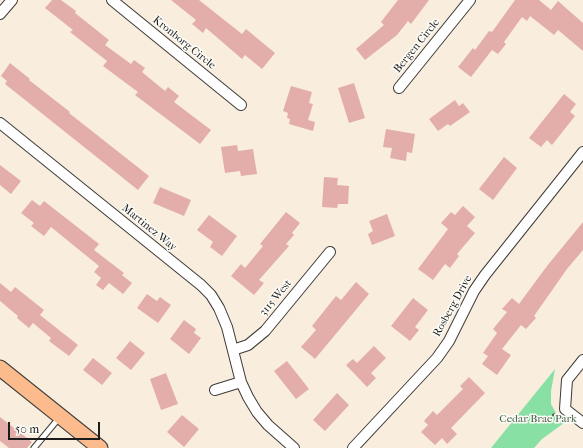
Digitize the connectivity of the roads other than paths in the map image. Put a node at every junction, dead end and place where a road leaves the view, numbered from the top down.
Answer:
1 (12, 0) edge
2 (112, 0) edge
3 (470, 0) edge
4 (0, 14) edge
5 (399, 88) dead end
6 (241, 105) dead end
7 (0, 123) edge
8 (583, 152) edge
9 (330, 252) dead end
10 (234, 350) junction
11 (583, 360) edge
12 (0, 368) edge
13 (241, 382) junction
14 (215, 390) dead end
15 (60, 416) junction
16 (583, 423) edge
17 (34, 448) edge
18 (100, 448) edge
19 (294, 448) edge
20 (353, 448) edge

1 - 4 street
2 - 6 street, Kronborg Circle
3 - 5 street, Bergen Circle
7 - 10 street, Martinez Way
8 - 20 street, Rosberg Drive
9 - 10 street, 3115 West
10 - 13 street, Martinez Way
11 - 16 street
12 - 15 main road
13 - 14 street
13 - 19 street, Martinez Way
15 - 17 lane
15 - 18 main road

